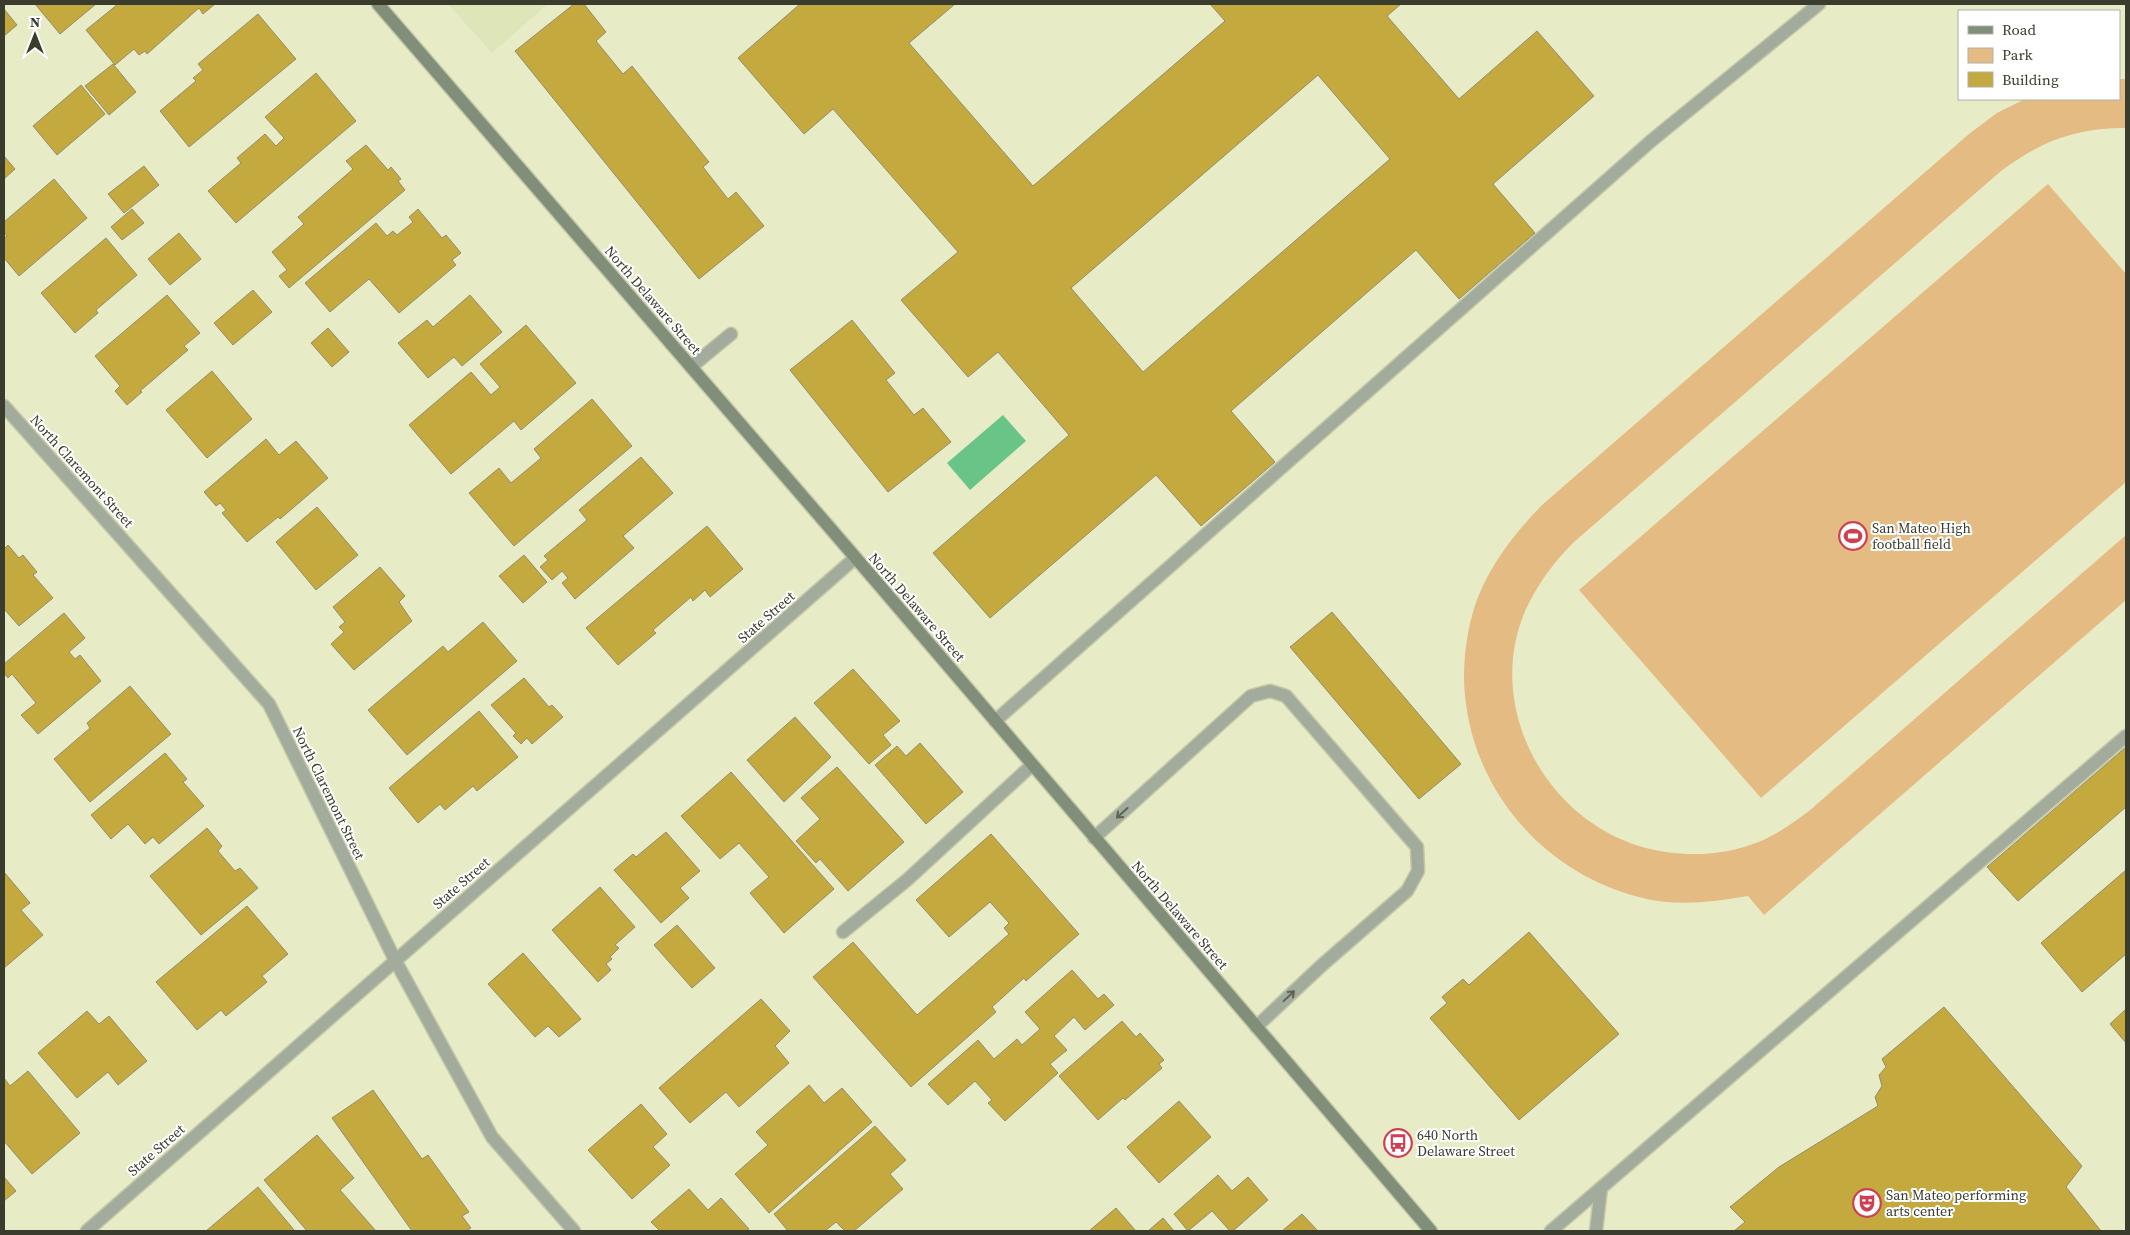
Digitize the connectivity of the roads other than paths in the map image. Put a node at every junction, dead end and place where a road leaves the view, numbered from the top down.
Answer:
1 (378, 4) edge
2 (1819, 4) edge
3 (731, 334) dead end
4 (691, 367) junction
5 (4, 406) edge
6 (855, 558) junction
7 (995, 721) junction
8 (2126, 736) edge
9 (1032, 765) junction
10 (1094, 838) junction
11 (843, 932) dead end
12 (395, 960) junction
13 (1256, 1027) junction
14 (1601, 1188) junction
15 (86, 1231) edge
16 (574, 1231) edge
17 (1431, 1231) edge
18 (1551, 1231) edge
19 (1596, 1231) edge

1 - 4 main road, North Delaware Street
2 - 7 street
3 - 4 street
4 - 6 main road, North Delaware Street
5 - 12 street, North Claremont Street
6 - 7 main road, North Delaware Street
6 - 12 street, State Street
7 - 9 main road, North Delaware Street
8 - 14 street
9 - 10 main road, North Delaware Street
9 - 11 street
10 - 13 main road, North Delaware Street
13 -> 10 street
12 - 15 street, State Street
12 - 16 street, North Claremont Street
13 - 17 main road, North Delaware Street
14 - 18 street
14 - 19 street

